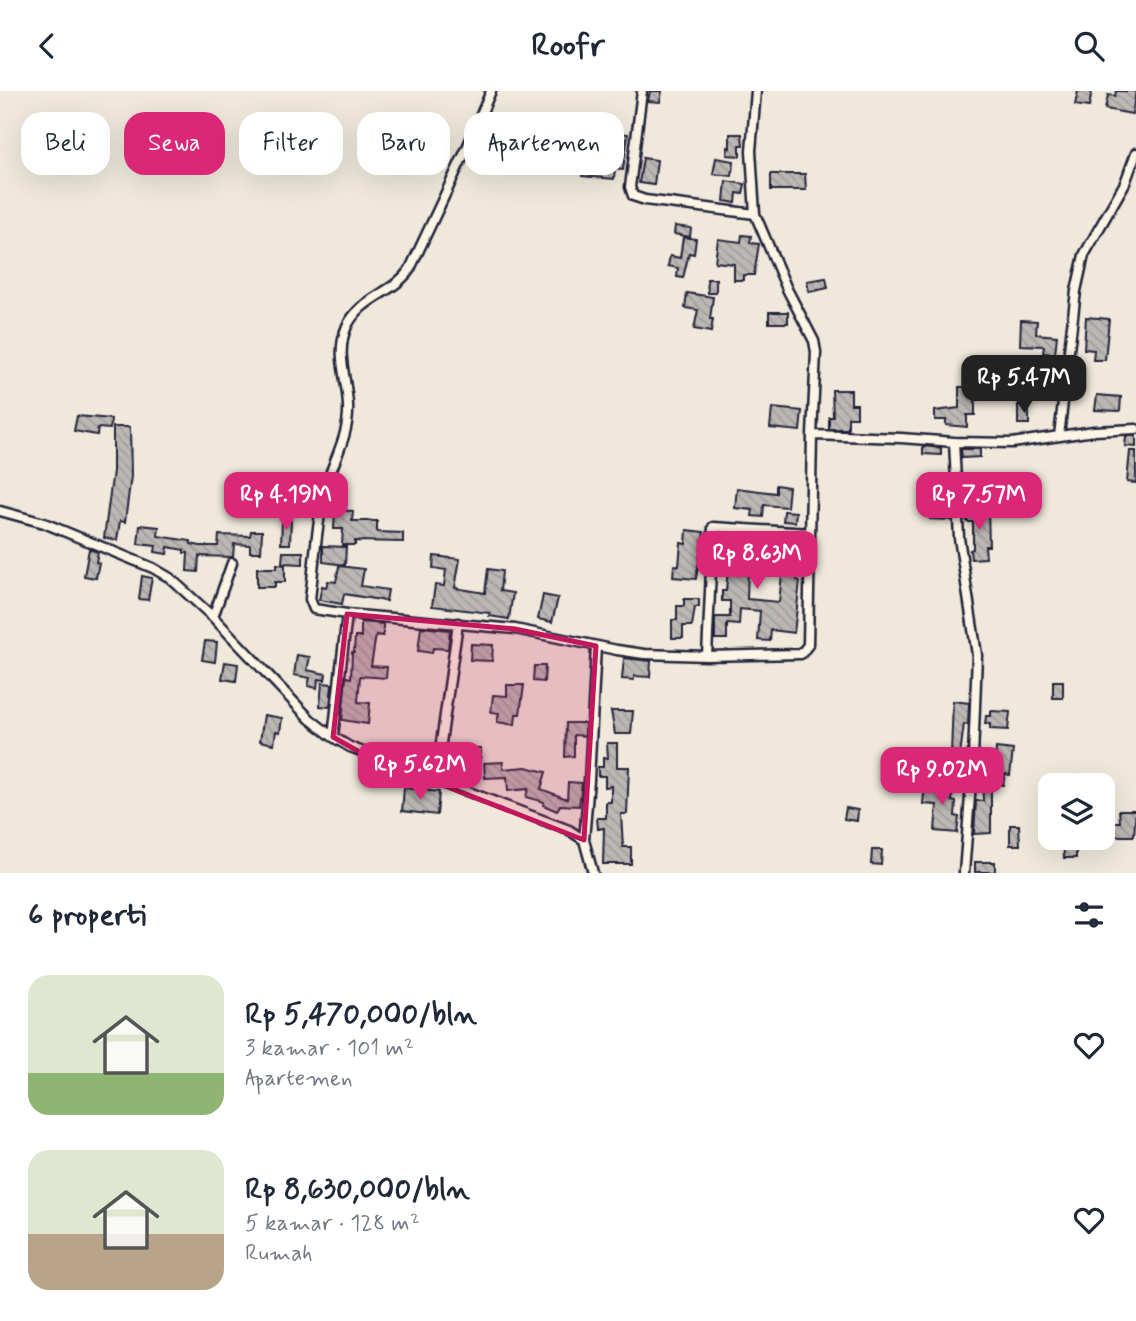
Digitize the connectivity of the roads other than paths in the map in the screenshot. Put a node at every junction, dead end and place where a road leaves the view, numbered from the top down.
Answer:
1 (491, 91) edge
2 (642, 91) edge
3 (756, 91) edge
4 (1136, 153) edge
5 (755, 214) junction
6 (1136, 429) edge
7 (812, 435) junction
8 (1059, 436) junction
9 (954, 442) junction
10 (0, 510) edge
11 (810, 533) junction
12 (232, 563) dead end
13 (347, 614) junction
14 (213, 617) junction
15 (458, 623) junction
16 (596, 646) junction
17 (707, 656) junction
18 (332, 737) junction
19 (436, 778) junction
20 (583, 840) junction
21 (593, 873) edge
22 (964, 873) edge

1 - 13 street
2 - 5 street
3 - 5 street
4 - 8 street
5 - 7 street
6 - 8 street
7 - 9 street
7 - 11 street
8 - 9 street
9 - 22 street
10 - 14 street
11 - 17 street
11 - 17 street
12 - 14 street
13 - 15 street
13 - 18 street
14 - 18 street
15 - 16 street
15 - 19 street
16 - 17 street
16 - 20 street
18 - 19 street
19 - 20 street
20 - 21 street

